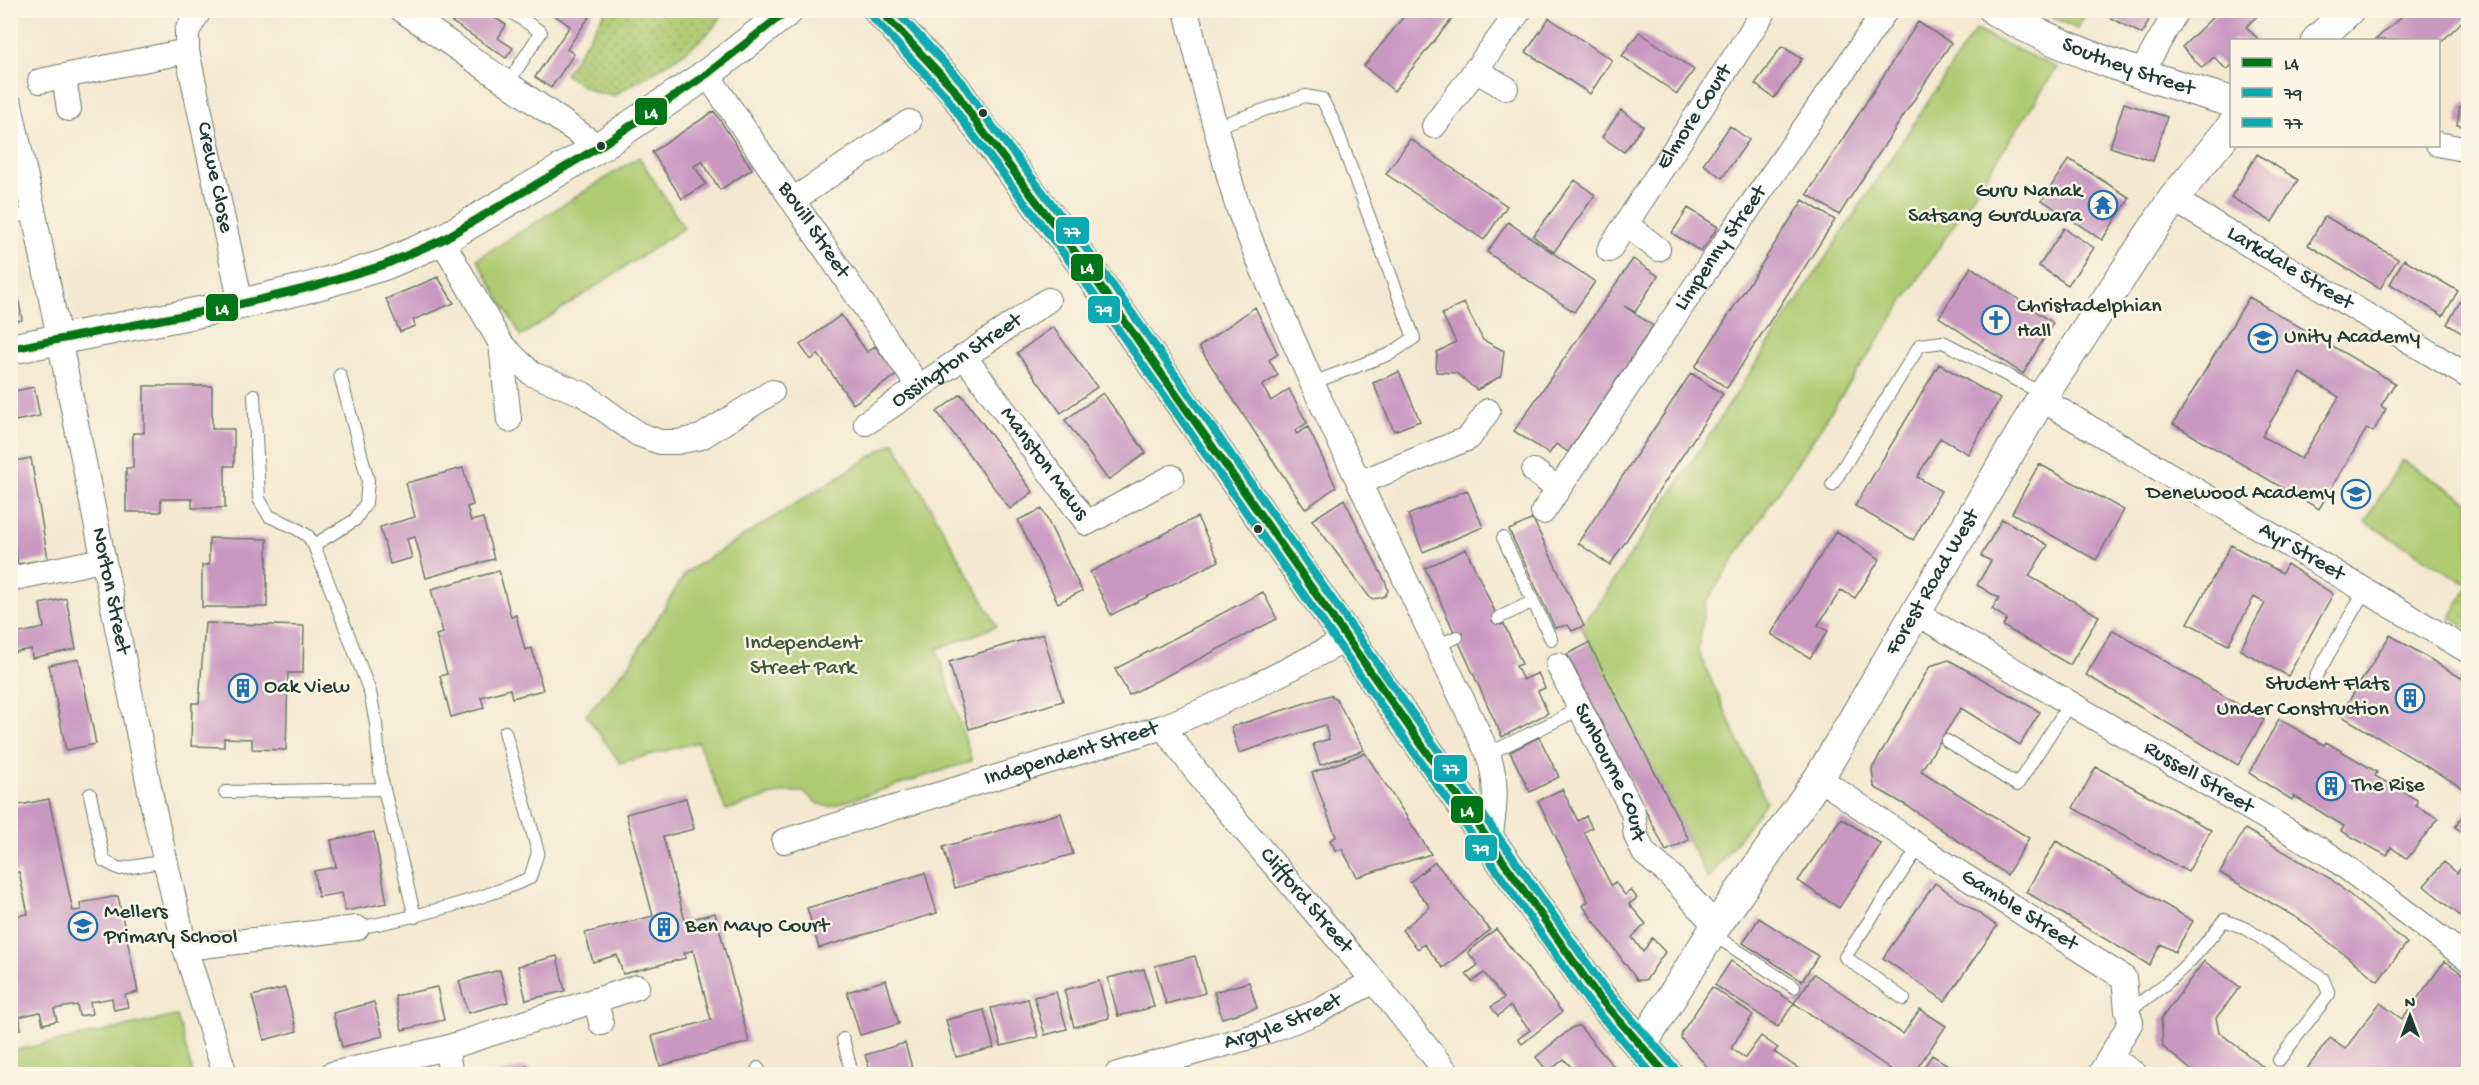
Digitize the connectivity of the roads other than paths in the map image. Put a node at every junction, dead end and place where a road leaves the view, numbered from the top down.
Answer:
1 (200, 10) edge
2 (402, 10) edge
3 (508, 10) edge
4 (789, 10) edge
5 (879, 10) edge
6 (1186, 10) edge
7 (1520, 10) edge
8 (1765, 10) edge
9 (1886, 10) edge
10 (1994, 10) edge
11 (2177, 10) edge
12 (2349, 10) edge
13 (2319, 39) edge
14 (187, 51) junction
15 (1475, 69) junction
16 (707, 74) junction
17 (2140, 75) junction
18 (64, 76) junction
19 (40, 81) dead end
20 (508, 83) junction
21 (1506, 88) dead end
22 (2230, 101) edge
23 (10, 105) edge
24 (69, 109) dead end
25 (909, 122) dead end
26 (1434, 126) dead end
27 (1215, 127) junction
28 (2230, 128) edge
29 (2440, 144) edge
30 (599, 147) junction
31 (2469, 150) edge
32 (2173, 199) junction
33 (793, 200) junction
34 (34, 214) junction
35 (10, 218) edge
36 (1626, 225) junction
37 (442, 240) junction
38 (1658, 249) dead end
39 (1609, 250) dead end
40 (1048, 300) dead end
41 (241, 304) junction
42 (59, 340) junction
43 (501, 344) junction
44 (10, 349) edge
45 (964, 356) junction
46 (340, 375) dead end
47 (2469, 376) edge
48 (1312, 383) junction
49 (919, 387) junction
50 (772, 392) dead end
51 (254, 395) dead end
52 (2043, 397) junction
53 (1488, 411) dead end
54 (509, 420) dead end
55 (866, 423) dead end
56 (1534, 471) dead end
57 (1172, 477) dead end
58 (1359, 483) junction
59 (1832, 485) dead end
60 (1558, 489) junction
61 (1544, 513) dead end
62 (1503, 538) dead end
63 (314, 545) junction
64 (102, 560) junction
65 (10, 579) edge
66 (2365, 590) junction
67 (1532, 602) junction
68 (1916, 614) junction
69 (1498, 618) dead end
70 (1347, 639) junction
71 (1551, 639) dead end
72 (2469, 651) edge
73 (1558, 665) dead end
74 (2315, 678) dead end
75 (2070, 703) junction
76 (1580, 709) junction
77 (1163, 727) junction
78 (505, 732) dead end
79 (1947, 741) dead end
80 (1488, 754) junction
81 (1819, 778) junction
82 (384, 789) junction
83 (225, 792) dead end
84 (90, 794) dead end
85 (784, 841) dead end
86 (1490, 842) junction
87 (1919, 847) junction
88 (165, 861) junction
89 (416, 917) junction
90 (357, 928) joint
91 (1714, 930) junction
92 (185, 948) junction
93 (2468, 957) edge
94 (1374, 981) junction
95 (638, 987) dead end
96 (1794, 987) dead end
97 (1904, 999) dead end
98 (2127, 1011) junction
99 (843, 1039) dead end
100 (1641, 1046) junction
101 (446, 1048) junction
102 (2279, 1060) dead end
103 (2106, 1066) edge
104 (225, 1074) edge
105 (332, 1074) edge
106 (452, 1074) edge
107 (852, 1074) edge
108 (1118, 1074) edge
109 (1448, 1074) edge
110 (1666, 1074) edge
111 (2134, 1074) edge

1 - 14 street, Crewe Close
2 - 20 street
3 - 20 lane
4 - 16 street
5 - 70 main road
6 - 27 street
7 - 15 street
8 - 36 street, Elmore Court
9 - 60 street, Limpenny Street
10 - 17 street, Southey Street
11 - 17 street
12 - 13 street
14 - 18 street
14 - 41 street, Crewe Close
15 - 21 street
15 - 26 street
16 - 30 street
16 - 33 street, Bovill Street
17 - 22 street, Southey Street
18 - 19 street
18 - 24 street
20 - 30 street
23 - 34 street, Norton Street
25 - 33 street
27 - 48 street
27 - 48 lane
28 - 32 street, Forest Road West
29 - 31 street
30 - 37 street
32 - 47 street, Larkdale Street
32 - 52 street, Forest Road West
33 - 49 street, Bovill Street
34 - 35 lane
34 - 42 street, Norton Street
36 - 38 street
36 - 39 street, Elmore Court
37 - 41 street
37 - 43 street
40 - 45 street, Ossington Street
41 - 42 street
42 - 44 street
42 - 64 street, Norton Street
43 - 50 street
43 - 54 street
45 - 49 street, Ossington Street
45 - 57 street, Manston Mews
46 - 63 lane
48 - 58 street
49 - 55 street, Ossington Street
51 - 63 lane
52 - 59 lane
52 - 66 street, Ayr Street
52 - 68 street, Forest Road West
53 - 58 street
56 - 60 street
58 - 80 street
60 - 61 street, Limpenny Street
62 - 67 lane
63 - 82 lane
64 - 65 street
64 - 88 street, Norton Street
66 - 72 street, Ayr Street
66 - 74 lane
67 - 69 lane
67 - 71 lane
68 - 75 street, Russell Street
68 - 81 street, Forest Road West
70 - 77 street, Independent Street
70 - 86 main road
73 - 76 street, Sunbourne Court
75 - 79 lane
75 - 93 street, Russell Street
76 - 80 lane
76 - 91 street, Sunbourne Court
77 - 85 street, Independent Street
77 - 94 street, Clifford Street
78 - 89 lane
80 - 86 street
81 - 87 street, Gamble Street
81 - 91 street, Forest Road West
82 - 83 lane
82 - 89 lane
84 - 88 lane
86 - 100 main road
87 - 97 lane
87 - 98 street, Gamble Street
88 - 92 street, Norton Street
89 - 90 lane
90 - 92 street
91 - 96 lane
91 - 100 street, Forest Road West
92 - 104 street, Norton Street
94 - 108 street, Argyle Street
94 - 109 street, Clifford Street
95 - 101 street
98 - 102 lane
98 - 103 street, Gamble Street
99 - 107 lane
100 - 110 main road
101 - 105 street
101 - 106 street
103 - 111 street, Gamble Street

